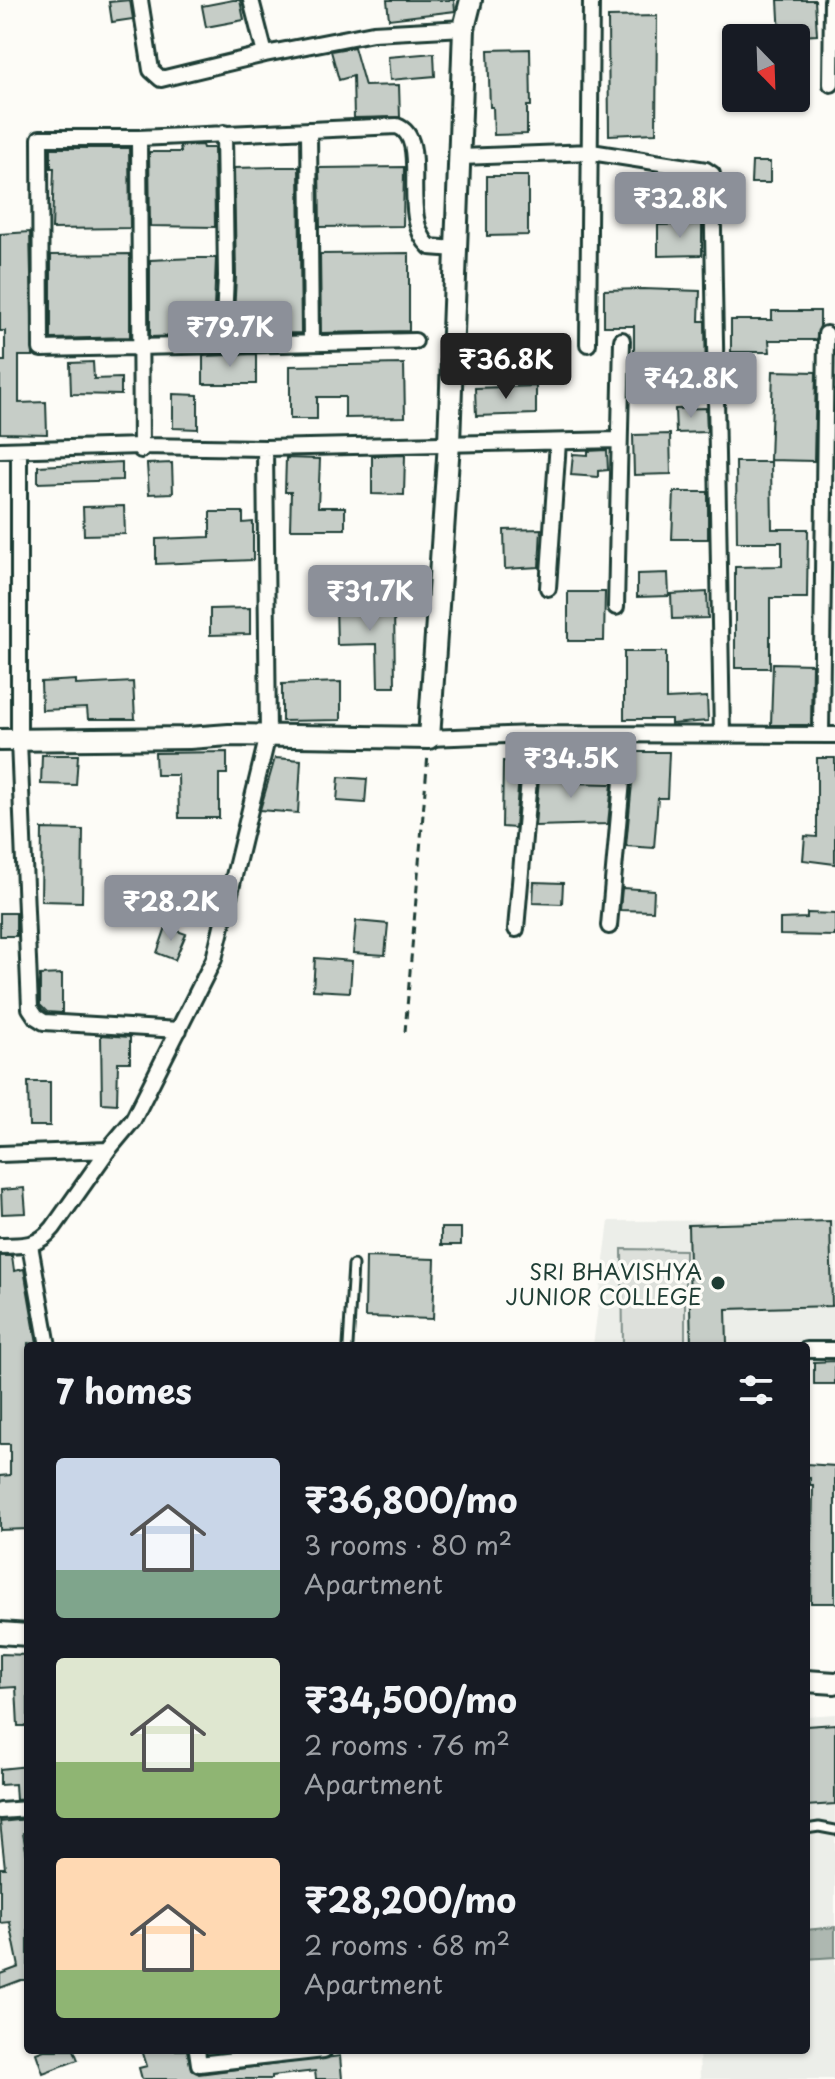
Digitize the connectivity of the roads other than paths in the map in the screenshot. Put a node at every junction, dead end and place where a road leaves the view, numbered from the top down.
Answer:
1 (140, 0) edge
2 (251, 0) edge
3 (471, 0) edge
4 (591, 0) edge
5 (832, 0) edge
6 (464, 28) junction
7 (265, 54) junction
8 (831, 84) dead end
9 (309, 130) junction
10 (224, 133) junction
11 (139, 138) junction
12 (591, 152) junction
13 (461, 157) junction
14 (456, 249) junction
15 (826, 334) dead end
16 (622, 340) dead end
17 (415, 341) dead end
18 (311, 343) junction
19 (588, 344) dead end
20 (223, 345) junction
21 (141, 347) junction
22 (619, 440) junction
23 (558, 442) junction
24 (449, 443) junction
25 (141, 448) junction
26 (265, 448) junction
27 (0, 450) edge
28 (19, 450) junction
29 (548, 588) dead end
30 (616, 607) dead end
31 (533, 734) junction
32 (268, 735) junction
33 (722, 735) junction
34 (828, 735) edge
35 (626, 736) junction
36 (429, 738) junction
37 (10, 741) edge
38 (609, 926) dead end
39 (516, 929) dead end
40 (179, 1030) junction
41 (108, 1150) junction
42 (0, 1154) edge
43 (30, 1245) junction
44 (0, 1246) edge
45 (353, 1265) dead end
46 (47, 1342) edge
47 (348, 1342) edge
48 (810, 1350) edge
49 (835, 1350) edge
50 (0, 1633) edge
51 (24, 1635) edge
52 (810, 1681) edge
53 (835, 1683) edge
54 (24, 1809) edge
55 (0, 1811) edge
56 (810, 1828) edge
57 (835, 1830) edge
58 (288, 2054) edge
59 (199, 2064) edge

1 - 7 street
2 - 7 street
3 - 6 street
4 - 12 street
5 - 8 street
6 - 7 street
6 - 13 street
9 - 10 street
9 - 14 street
9 - 18 street
10 - 11 street
10 - 20 street
11 - 21 street
11 - 21 street
12 - 13 street
12 - 19 street
12 - 33 street
13 - 14 street
14 - 24 street
15 - 34 street
16 - 22 street
17 - 18 street
18 - 20 street
20 - 21 street
21 - 25 street
22 - 23 street
22 - 30 street
23 - 24 street
23 - 29 street
24 - 26 street
24 - 36 street
25 - 26 street
25 - 28 street
26 - 32 street
27 - 28 street
28 - 37 street
31 - 35 street
31 - 36 street
31 - 39 street
32 - 36 street
32 - 37 street
32 - 40 street
33 - 34 street
33 - 35 street
35 - 38 street
37 - 40 street
40 - 41 street
41 - 42 street
41 - 43 street
43 - 44 street
43 - 46 street
45 - 47 lane
48 - 49 street
50 - 51 street
52 - 53 street
54 - 55 street
56 - 57 lane
58 - 59 street

